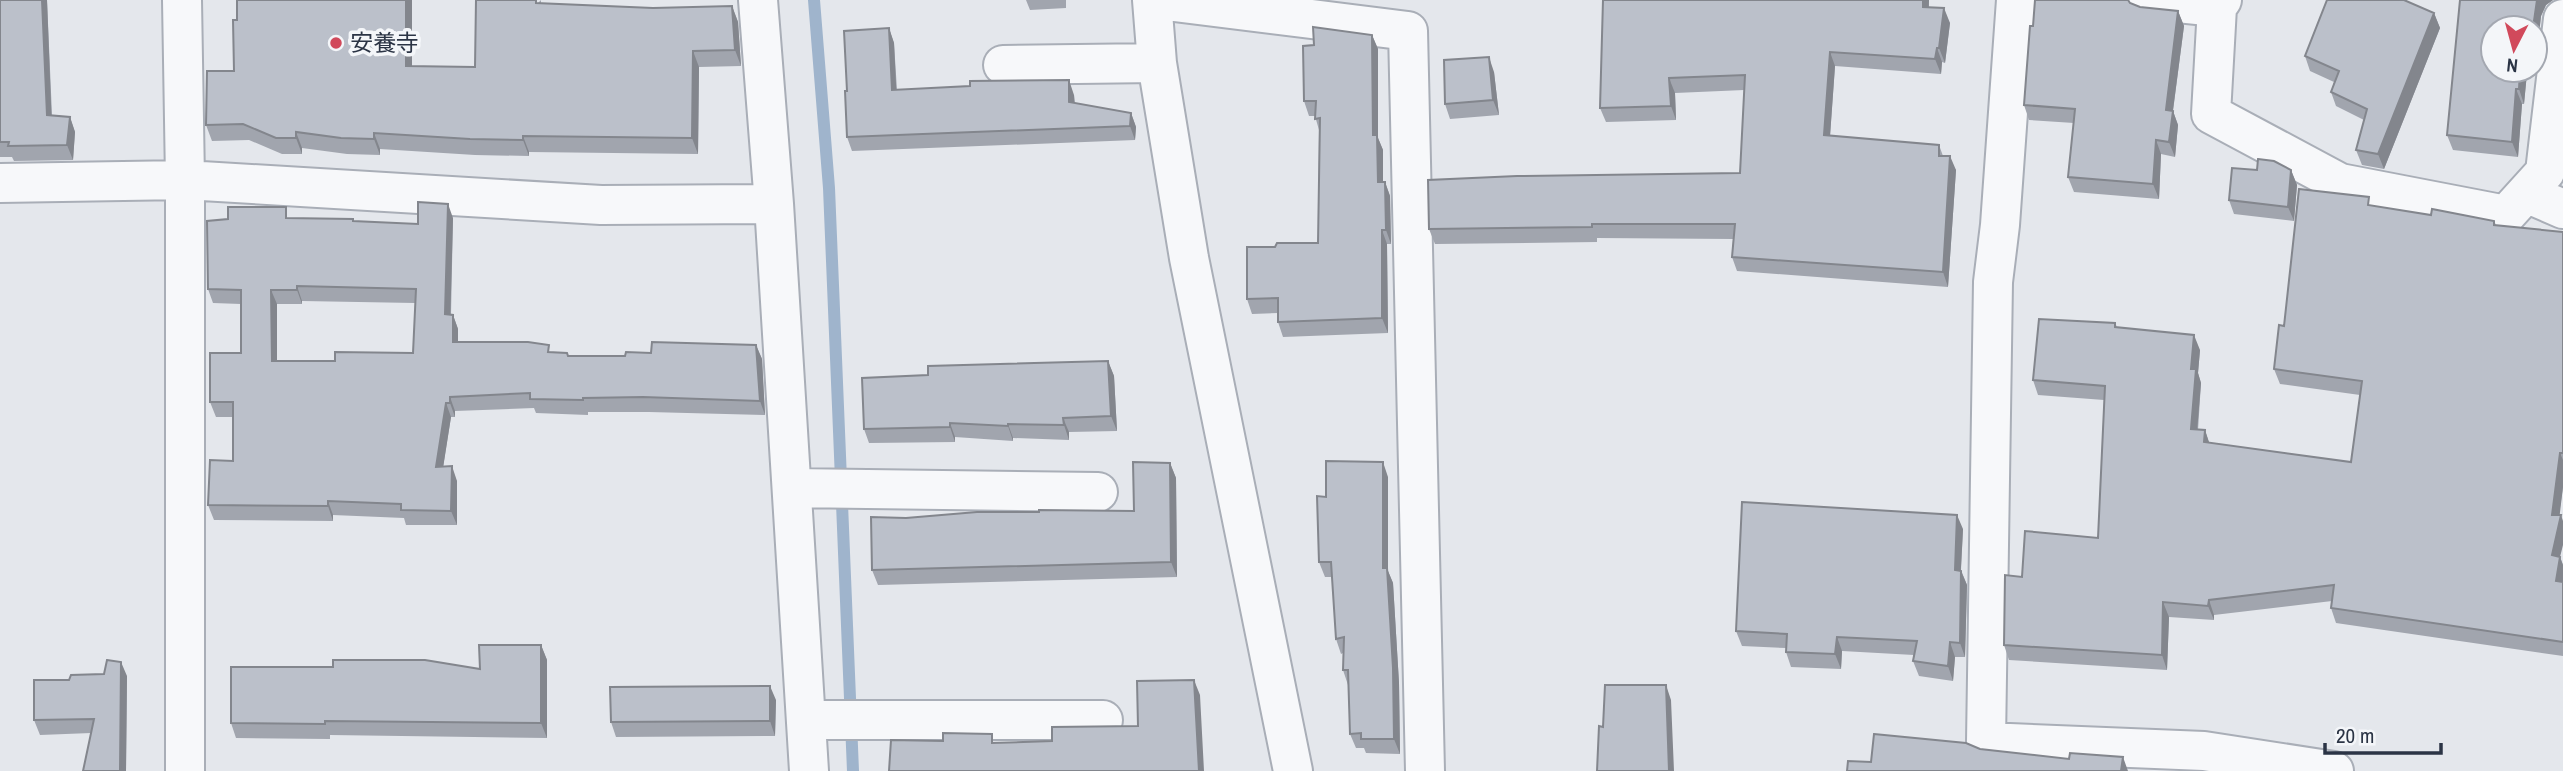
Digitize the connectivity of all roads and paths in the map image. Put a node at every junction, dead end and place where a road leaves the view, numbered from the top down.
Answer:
1 (182, 0) edge
2 (758, 0) edge
3 (1152, 0) edge
4 (1158, 0) edge
5 (2016, 0) edge
6 (2148, 0) edge
7 (2219, 4) edge
8 (2563, 19) edge
9 (1157, 63) junction
10 (1003, 65) dead end
11 (185, 180) junction
12 (0, 183) edge
13 (2526, 193) junction
14 (774, 204) junction
15 (2563, 209) edge
16 (803, 488) junction
17 (1098, 492) dead end
18 (835, 719) junction
19 (1104, 720) dead end
20 (2204, 761) edge
21 (185, 771) edge
22 (809, 771) edge
23 (1293, 771) edge
24 (1425, 771) edge
25 (2334, 771) edge

1 - 11 street
2 - 14 street
3 - 9 street
4 - 24 street
5 - 20 street
6 - 7 street
7 - 13 street
8 - 13 street
9 - 10 street
9 - 23 street
11 - 12 street
11 - 14 street
11 - 21 street
13 - 15 street
14 - 16 street
16 - 17 street
16 - 18 street
18 - 19 street
18 - 22 street
20 - 25 street

